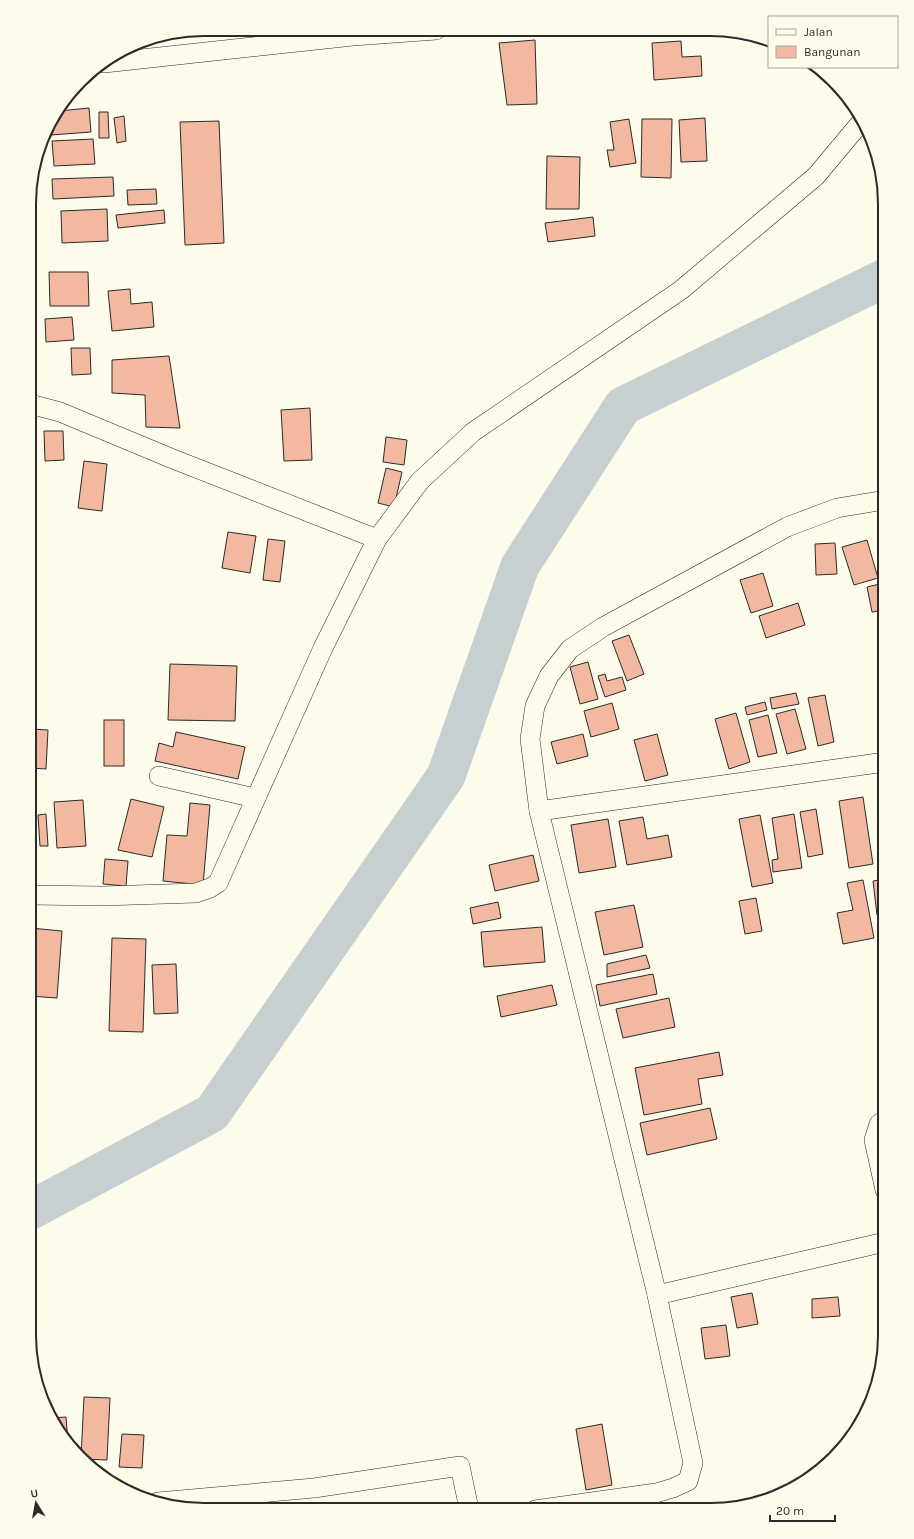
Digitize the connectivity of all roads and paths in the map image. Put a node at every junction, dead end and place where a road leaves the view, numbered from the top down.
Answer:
1 (353, 36) edge
2 (115, 62) edge
3 (858, 125) edge
4 (36, 406) edge
5 (878, 501) edge
6 (377, 539) junction
7 (878, 763) edge
8 (159, 776) dead end
9 (255, 798) junction
10 (539, 811) junction
11 (36, 895) edge
12 (878, 1127) edge
13 (878, 1158) edge
14 (878, 1244) edge
15 (657, 1295) junction
16 (175, 1501) edge
17 (468, 1503) edge
18 (585, 1503) edge

1 - 2 street
3 - 6 street
4 - 6 street
5 - 10 street
6 - 9 street
7 - 10 street
8 - 9 street
9 - 11 street
10 - 15 street
12 - 13 street
14 - 15 street
15 - 18 street
16 - 17 street

